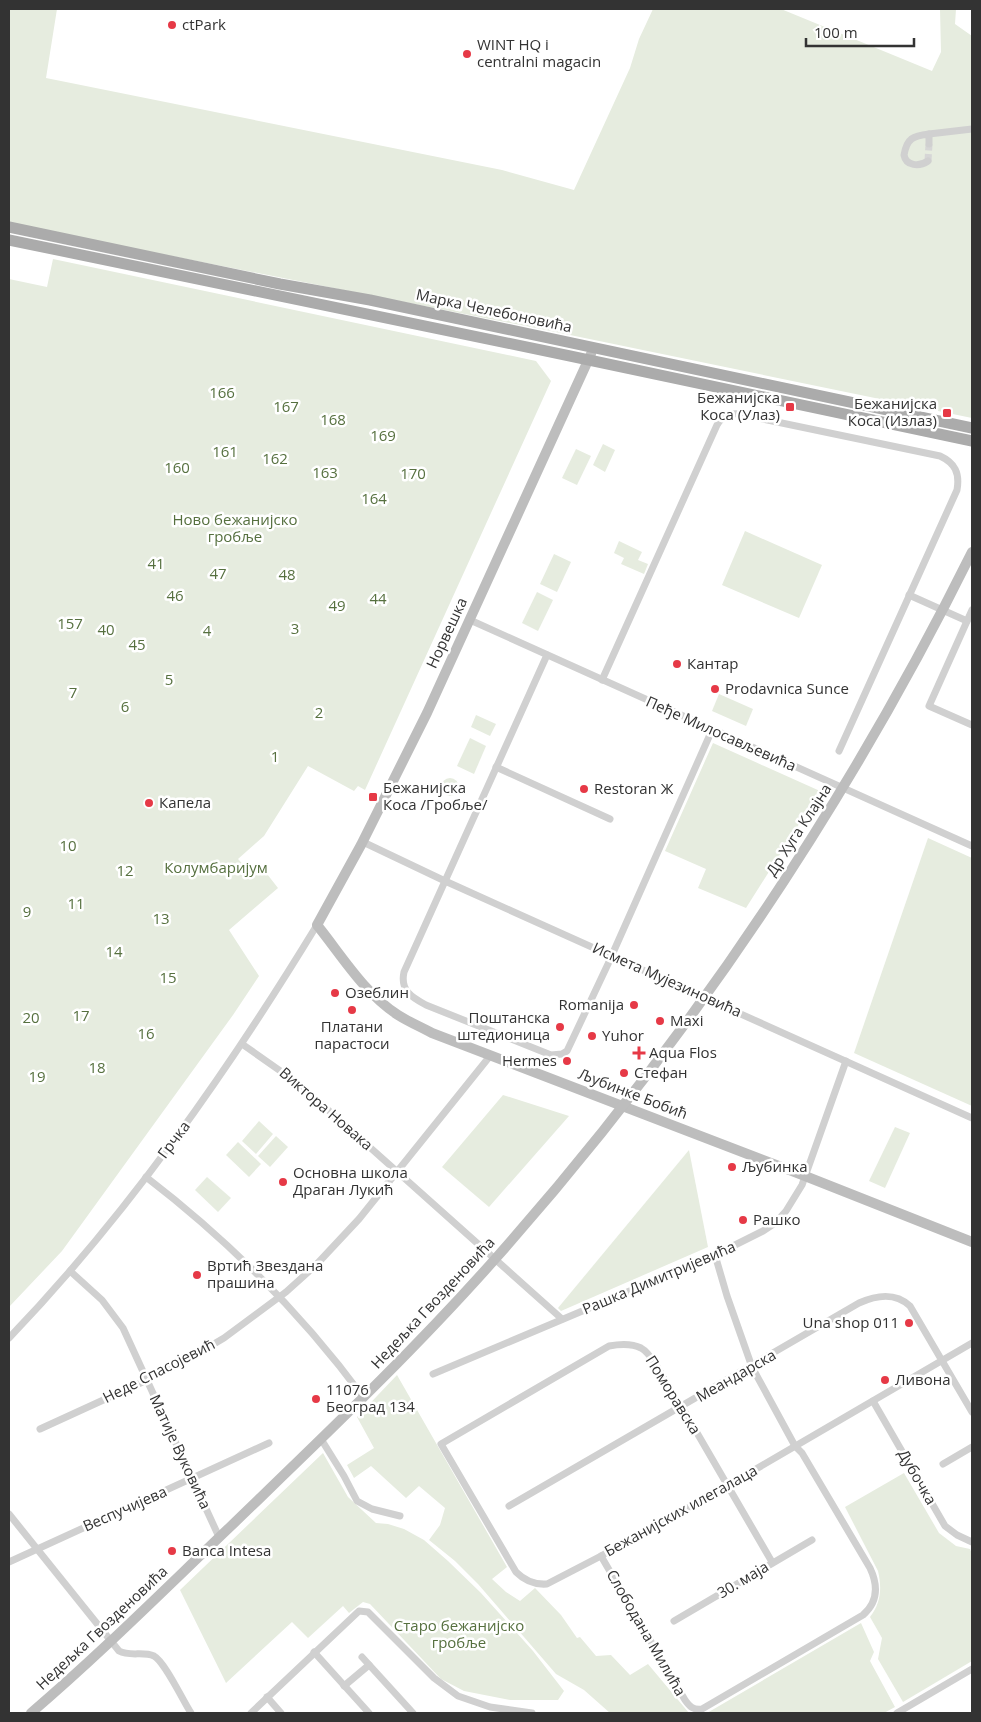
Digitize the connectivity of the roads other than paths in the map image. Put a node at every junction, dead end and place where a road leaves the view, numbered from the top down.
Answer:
1 (972, 129) edge
2 (929, 134) junction
3 (929, 144) tunnel mouth
4 (928, 161) dead end
5 (9, 227) edge
6 (9, 240) edge
7 (279, 289) junction
8 (594, 348) junction
9 (589, 360) junction
10 (972, 428) edge
11 (972, 441) edge
12 (972, 552) edge
13 (909, 595) junction
14 (943, 610) junction
15 (972, 610) edge
16 (470, 620) junction
17 (967, 621) junction
18 (547, 655) junction
19 (602, 680) junction
20 (972, 725) edge
21 (712, 730) junction
22 (839, 751) dead end
23 (496, 767) junction
24 (843, 789) junction
25 (610, 819) dead end
26 (363, 842) junction
27 (972, 846) edge
28 (445, 881) junction
29 (317, 925) junction
30 (611, 955) junction
31 (705, 998) junction
32 (242, 1044) junction
33 (490, 1056) junction
34 (846, 1061) junction
35 (624, 1106) junction
36 (972, 1118) edge
37 (398, 1172) junction
38 (805, 1176) junction
39 (146, 1177) junction
40 (972, 1242) edge
41 (714, 1255) junction
42 (495, 1259) junction
43 (70, 1271) junction
44 (280, 1297) junction
45 (562, 1319) junction
46 (9, 1338) edge
47 (972, 1344) edge
48 (942, 1361) junction
49 (752, 1367) junction
50 (433, 1374) dead end
51 (147, 1380) junction
52 (364, 1398) junction
53 (872, 1402) junction
54 (682, 1407) junction
55 (972, 1412) edge
56 (40, 1429) dead end
57 (321, 1439) junction
58 (268, 1443) dead end
59 (441, 1444) joint
60 (795, 1446) junction
61 (972, 1447) edge
62 (943, 1464) dead end
63 (192, 1479) junction
64 (727, 1486) junction
65 (509, 1506) dead end
66 (9, 1514) edge
67 (400, 1516) dead end
68 (220, 1537) junction
69 (812, 1540) dead end
70 (972, 1542) edge
71 (37, 1549) junction
72 (601, 1556) junction
73 (9, 1562) edge
74 (772, 1562) junction
75 (674, 1621) dead end
76 (111, 1641) junction
77 (314, 1652) junction
78 (362, 1657) dead end
79 (369, 1665) junction
80 (972, 1669) edge
81 (344, 1686) junction
82 (267, 1697) junction
83 (910, 1710) edge
84 (32, 1713) edge
85 (191, 1713) edge
86 (251, 1713) edge
87 (281, 1713) edge
88 (369, 1713) edge
89 (413, 1713) edge
90 (532, 1713) edge
91 (897, 1713) edge

1 - 2 street
2 - 3 street
2 - 4 street
5 - 7 main road, Марка Челебоновића
6 - 7 main road, Марка Челебоновића
7 - 8 main road, Марка Челебоновића
7 - 9 main road, Марка Челебоновића
8 - 9 main road, Норвешка
8 - 10 main road, Марка Челебоновића
9 - 11 main road, Марка Челебоновића
9 - 16 main road, Норвешка
12 - 14 main road, Др Хуга Клајна
13 - 14 street
13 - 19 street
13 - 22 street
14 - 17 street
14 - 24 main road, Др Хуга Клајна
15 - 17 street
16 - 18 street, Пеђе Милосављевића
16 - 26 main road, Норвешка
17 - 20 street
18 - 19 street, Пеђе Милосављевића
18 - 23 street
19 - 21 street, Пеђе Милосављевића
21 - 24 street, Пеђе Милосављевића
21 - 30 street
23 - 25 street
23 - 28 street
24 - 27 street, Пеђе Милосављевића
24 - 31 main road, Др Хуга Клајна
26 - 28 street, Исмета Мујезиновића
26 - 29 main road, Норвешка
28 - 30 street, Исмета Мујезиновића
28 - 30 street
29 - 32 street, Грчка
29 - 33 main road, Љубинке Бобић
30 - 31 street, Исмета Мујезиновића
31 - 34 street, Исмета Мујезиновића
31 - 35 main road, Др Хуга Клајна
32 - 37 street, Виктора Новака
32 - 39 street, Грчка
33 - 35 main road, Љубинке Бобић
33 - 37 street, Неде Спасојевић
34 - 36 street, Исмета Мујезиновића
34 - 38 street, Рашка Димитријевића
35 - 38 main road, Љубинке Бобић
35 - 42 main road, Недељка Гвозденовића
37 - 42 street, Виктора Новака
37 - 44 street, Неде Спасојевић
38 - 40 main road, Љубинке Бобић
38 - 41 street, Рашка Димитријевића
39 - 43 street, Грчка
39 - 44 street
41 - 45 street, Рашка Димитријевића
41 - 49 street
42 - 45 street, Виктора Новака
42 - 52 main road, Недељка Гвозденовића
43 - 46 street, Грчка
43 - 51 street, Матије Вуковића
44 - 51 street, Неде Спасојевић
44 - 52 street
45 - 50 street, Рашка Димитријевића
47 - 48 street, Бежанијских илегалаца
48 - 49 street, Меандарска
48 - 53 street, Бежанијских илегалаца
48 - 55 street, Меандарска
49 - 54 street, Меандарска
49 - 60 street
51 - 56 street, Неде Спасојевић
51 - 63 street, Матије Вуковића
52 - 57 main road, Недељка Гвозденовића
53 - 60 street, Бежанијских илегалаца
53 - 70 street, Дубочка
54 - 59 street, Поморавска
54 - 64 street, Поморавска
54 - 65 street, Меандарска
57 - 67 street
57 - 68 main road, Недељка Гвозденовића
58 - 63 street, Веспучијева
59 - 72 street, Бежанијских илегалаца
60 - 64 street, Бежанијских илегалаца
60 - 72 street, Слободана Милића
61 - 62 street
63 - 68 street, Матије Вуковића
63 - 71 street, Веспучијева
64 - 72 street, Бежанијских илегалаца
64 - 74 street, Поморавска
66 - 71 street
68 - 76 main road, Недељка Гвозденовића
69 - 74 street, 30. маја
71 - 73 street, Веспучијева
71 - 76 street
74 - 75 street, 30. маја
76 - 84 main road, Недељка Гвозденовића
76 - 85 street
77 - 81 street
77 - 82 street
77 - 90 street
78 - 79 street
79 - 81 street
79 - 89 street
80 - 83 street
81 - 88 street
82 - 86 street
82 - 87 street
83 - 91 street

